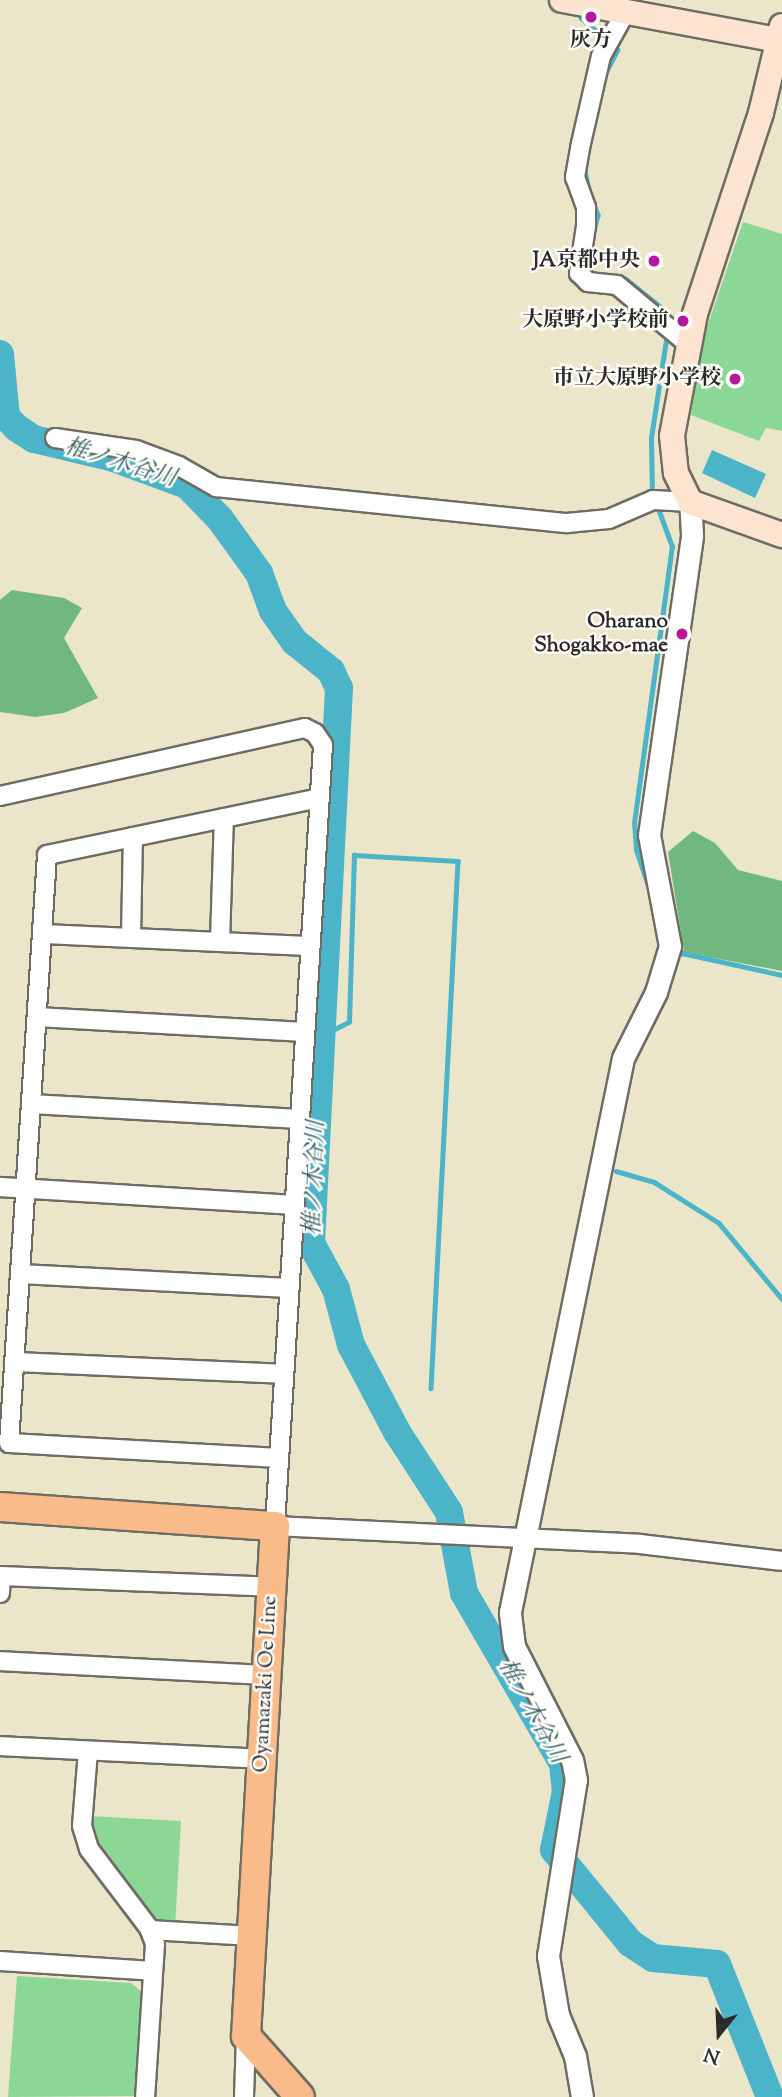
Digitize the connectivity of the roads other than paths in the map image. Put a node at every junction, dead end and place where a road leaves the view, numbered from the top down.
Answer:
1 (562, 0) edge
2 (626, 11) junction
3 (780, 33) edge
4 (688, 344) junction
5 (55, 438) dead end
6 (690, 502) junction
7 (782, 536) edge
8 (0, 796) edge
9 (319, 798) junction
10 (224, 818) junction
11 (133, 837) junction
12 (42, 934) junction
13 (131, 938) junction
14 (220, 942) junction
15 (310, 946) junction
16 (37, 1017) junction
17 (305, 1032) junction
18 (31, 1104) junction
19 (300, 1119) junction
20 (0, 1187) edge
21 (26, 1188) junction
22 (294, 1205) junction
23 (20, 1274) junction
24 (289, 1288) junction
25 (15, 1362) junction
26 (284, 1374) junction
27 (279, 1458) junction
28 (0, 1507) edge
29 (275, 1526) junction
30 (523, 1539) junction
31 (782, 1561) edge
32 (271, 1587) junction
33 (0, 1593) edge
34 (0, 1661) edge
35 (266, 1675) junction
36 (0, 1746) edge
37 (88, 1751) junction
38 (262, 1759) junction
39 (150, 1930) junction
40 (252, 1936) junction
41 (0, 1961) edge
42 (153, 1971) junction
43 (246, 2036) junction
44 (145, 2097) edge
45 (244, 2097) edge
46 (300, 2097) edge
47 (582, 2097) edge

1 - 2 main road
2 - 3 main road
2 - 4 street
3 - 4 main road
4 - 6 main road
5 - 6 street
6 - 7 main road
6 - 30 street
8 - 9 street
9 - 10 street
9 - 15 street
10 - 11 street
10 - 14 street
11 - 12 street
11 - 13 street
12 - 13 street
12 - 16 street
13 - 14 street
14 - 15 street
15 - 17 street
16 - 17 street
16 - 18 street
17 - 19 street
18 - 19 street
18 - 21 street
19 - 22 street
20 - 21 street
21 - 22 street
21 - 23 street
22 - 24 street
23 - 24 street
23 - 25 street
24 - 26 street
25 - 26 street
25 - 27 street
26 - 27 street
27 - 29 street
28 - 29 main road
29 - 30 street
29 - 32 main road, Oyamazaki Oe Line
30 - 31 street
30 - 47 street
32 - 33 street
32 - 35 main road, Oyamazaki Oe Line
34 - 35 street
35 - 38 main road, Oyamazaki Oe Line
36 - 37 street
37 - 38 street
37 - 39 street
38 - 40 main road, Oyamazaki Oe Line
39 - 40 street
39 - 42 street
40 - 43 main road, Oyamazaki Oe Line
41 - 42 street
42 - 44 street
43 - 45 street
43 - 46 main road

